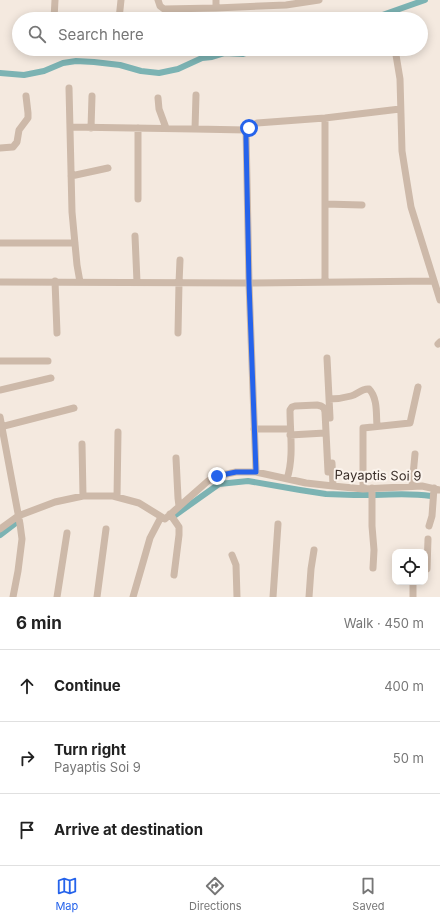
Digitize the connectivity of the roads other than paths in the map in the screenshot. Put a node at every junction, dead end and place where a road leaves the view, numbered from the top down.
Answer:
1 (55, 0) edge
2 (120, 0) edge
3 (158, 0) edge
4 (216, 0) edge
5 (320, 0) edge
6 (216, 8) junction
7 (54, 12) edge
8 (120, 12) edge
9 (396, 56) edge
10 (70, 88) dead end
11 (196, 95) dead end
12 (26, 96) dead end
13 (92, 96) dead end
14 (158, 98) dead end
15 (400, 109) junction
16 (325, 118) junction
17 (70, 127) junction
18 (91, 128) junction
19 (138, 128) junction
20 (166, 128) junction
21 (195, 128) junction
22 (248, 129) junction
23 (0, 148) edge
24 (108, 168) dead end
25 (71, 176) junction
26 (138, 199) dead end
27 (325, 204) junction
28 (362, 205) dead end
29 (135, 236) dead end
30 (75, 242) junction
31 (0, 243) edge
32 (180, 260) dead end
33 (55, 281) junction
34 (434, 281) junction
35 (0, 282) edge
36 (80, 282) junction
37 (136, 282) junction
38 (325, 282) junction
39 (179, 283) junction
40 (250, 283) junction
41 (440, 300) edge
42 (57, 333) dead end
43 (178, 333) dead end
44 (327, 358) dead end
45 (0, 361) edge
46 (48, 361) dead end
47 (51, 378) dead end
48 (418, 387) dead end
49 (0, 390) edge
50 (329, 400) junction
51 (74, 408) dead end
52 (0, 418) edge
53 (1, 426) edge
54 (377, 426) junction
55 (254, 429) junction
56 (118, 432) dead end
57 (290, 432) junction
58 (325, 433) junction
59 (82, 444) dead end
60 (415, 454) dead end
61 (176, 458) dead end
62 (256, 472) junction
63 (328, 472) dead end
64 (287, 479) junction
65 (333, 486) junction
66 (412, 486) junction
67 (372, 488) junction
68 (363, 489) junction
69 (437, 489) edge
70 (83, 496) junction
71 (117, 497) junction
72 (179, 506) junction
73 (18, 516) junction
74 (165, 516) junction
75 (278, 524) dead end
76 (429, 526) dead end
77 (0, 529) edge
78 (106, 529) dead end
79 (67, 533) dead end
80 (428, 539) dead end
81 (428, 549) edge
82 (314, 550) dead end
83 (232, 555) dead end
84 (373, 568) dead end
85 (174, 575) dead end
86 (413, 585) edge
87 (13, 597) edge
88 (57, 597) edge
89 (97, 597) edge
90 (133, 597) edge
91 (237, 597) edge
92 (273, 597) edge
93 (309, 597) edge
94 (413, 597) edge

1 - 7 street
2 - 8 street
3 - 6 street
4 - 6 street
5 - 6 street
9 - 15 street
10 - 17 street
11 - 21 street
12 - 23 street
13 - 18 street
14 - 20 street
15 - 16 street
15 - 34 street
16 - 22 street
16 - 27 street
17 - 18 street
17 - 25 street
18 - 19 street
19 - 20 street
19 - 26 street
20 - 21 street
21 - 22 street
22 - 40 street
24 - 25 street
25 - 30 street
27 - 28 street
27 - 38 street
29 - 37 street
30 - 31 street
30 - 36 street
32 - 39 street
33 - 35 street
33 - 36 street
33 - 42 street
34 - 38 street
34 - 41 street
36 - 37 street
37 - 39 street
38 - 40 street
39 - 40 street
39 - 43 street
40 - 55 street
44 - 50 street
45 - 46 street
47 - 49 street
48 - 54 street
50 - 54 street
50 - 65 street
51 - 53 street
52 - 53 street
53 - 73 street
54 - 68 street
55 - 57 street
55 - 62 street
56 - 71 street
57 - 58 street
57 - 58 street
57 - 64 street
58 - 63 street
59 - 70 street
60 - 66 street
61 - 72 street
62 - 64 street, Payaptis Soi 9
62 - 72 street, Payaptis Soi 9
64 - 65 street, Payaptis Soi 9
65 - 68 street, Payaptis Soi 9
66 - 67 street, Payaptis Soi 9
66 - 69 street, Payaptis Soi 9
67 - 68 street, Payaptis Soi 9
67 - 84 street
69 - 76 street
70 - 71 street
70 - 73 street
71 - 74 street
72 - 74 street, Payaptis Soi 9
73 - 77 street
73 - 87 street
74 - 85 street
74 - 90 street, Payaptis Soi 9
75 - 92 street
78 - 89 street
79 - 88 street
80 - 81 street
82 - 93 street
83 - 91 street
86 - 94 street

